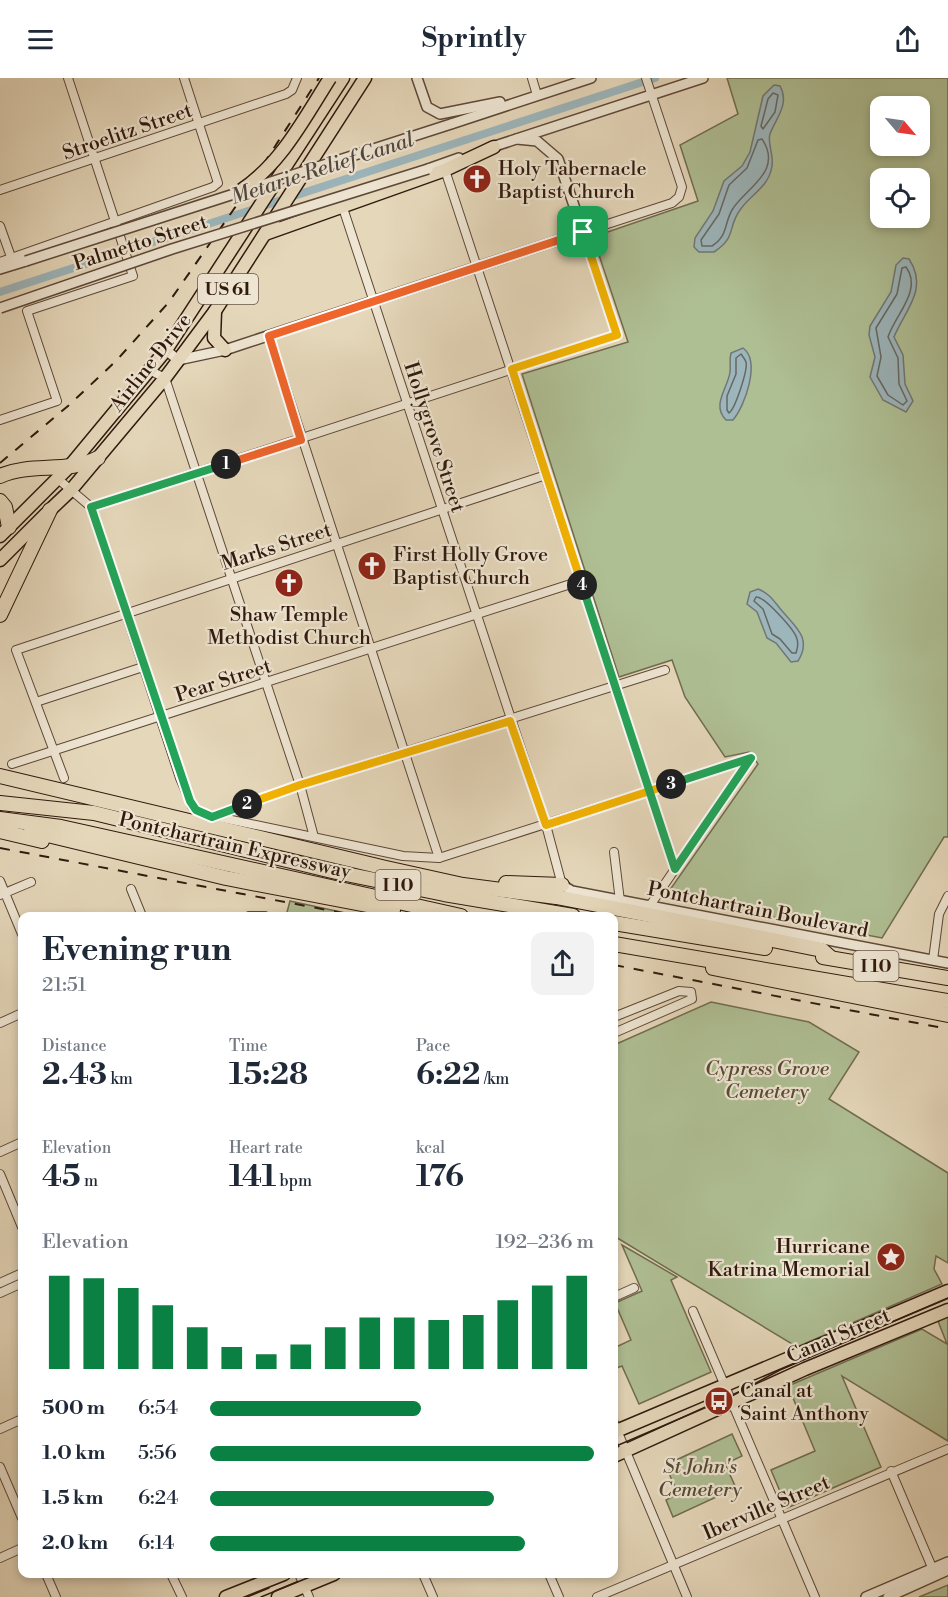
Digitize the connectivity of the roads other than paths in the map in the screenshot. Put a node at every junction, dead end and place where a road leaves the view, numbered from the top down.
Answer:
1 (68, 78) edge
2 (184, 78) edge
3 (330, 78) edge
4 (343, 78) edge
5 (365, 78) edge
6 (417, 78) edge
7 (532, 78) edge
8 (591, 78) edge
9 (646, 78) edge
10 (703, 78) edge
11 (297, 81) edge
12 (650, 92) junction
13 (537, 95) junction
14 (314, 122) junction
15 (199, 124) junction
16 (330, 133) junction
17 (517, 139) junction
18 (494, 147) junction
19 (93, 160) junction
20 (445, 170) junction
21 (0, 190) edge
22 (240, 192) junction
23 (342, 205) junction
24 (114, 220) junction
25 (0, 226) edge
26 (583, 232) junction
27 (262, 236) junction
28 (11, 257) junction
29 (0, 262) edge
30 (478, 265) junction
31 (0, 269) edge
32 (372, 300) junction
33 (0, 308) edge
34 (215, 311) junction
35 (269, 336) junction
36 (166, 350) junction
37 (225, 350) junction
38 (178, 360) junction
39 (512, 369) junction
40 (149, 370) junction
41 (165, 378) junction
42 (407, 405) junction
43 (0, 420) edge
44 (301, 440) junction
45 (98, 458) junction
46 (69, 467) junction
47 (196, 473) junction
48 (546, 475) junction
49 (0, 476) edge
50 (58, 479) junction
51 (71, 490) junction
52 (0, 501) edge
53 (91, 507) junction
54 (50, 510) junction
55 (441, 511) junction
56 (4, 532) edge
57 (335, 544) junction
58 (0, 560) edge
59 (232, 578) junction
60 (580, 581) junction
61 (126, 612) junction
62 (0, 615) edge
63 (476, 615) junction
64 (370, 649) junction
65 (143, 667) junction
66 (665, 670) dead end
67 (266, 683) junction
68 (614, 686) junction
69 (36, 702) junction
70 (160, 718) junction
71 (510, 721) junction
72 (54, 752) junction
73 (404, 754) junction
74 (12, 764) dead end
75 (3, 777) edge
76 (64, 778) dead end
77 (300, 785) junction
78 (649, 791) junction
79 (0, 803) edge
80 (212, 817) junction
81 (0, 819) edge
82 (0, 824) edge
83 (546, 825) junction
84 (0, 831) edge
85 (314, 837) junction
86 (614, 852) dead end
87 (141, 858) junction
88 (439, 858) junction
89 (386, 868) junction
90 (675, 869) junction
91 (0, 881) edge
92 (31, 882) dead end
93 (562, 885) junction
94 (131, 889) dead end
95 (2, 894) edge
96 (948, 896) edge
97 (620, 901) junction
98 (649, 907) junction
99 (140, 912) edge
100 (409, 912) edge
101 (437, 912) edge
102 (550, 912) edge
103 (618, 924) edge
104 (18, 926) edge
105 (618, 945) edge
106 (697, 957) junction
107 (831, 958) junction
108 (933, 960) junction
109 (948, 963) edge
110 (948, 978) edge
111 (948, 1001) edge
112 (623, 1013) junction
113 (18, 1015) edge
114 (618, 1015) edge
115 (948, 1015) edge
116 (0, 1023) edge
117 (628, 1026) junction
118 (618, 1031) edge
119 (18, 1144) edge
120 (0, 1152) edge
121 (0, 1174) edge
122 (18, 1217) edge
123 (18, 1275) edge
124 (0, 1283) edge
125 (18, 1285) edge
126 (634, 1288) dead end
127 (948, 1291) edge
128 (0, 1293) edge
129 (618, 1295) edge
130 (923, 1301) junction
131 (948, 1310) edge
132 (693, 1311) dead end
133 (929, 1318) junction
134 (724, 1384) junction
135 (733, 1404) junction
136 (18, 1421) edge
137 (618, 1428) edge
138 (0, 1429) edge
139 (618, 1435) edge
140 (948, 1449) edge
141 (626, 1451) junction
142 (618, 1454) edge
143 (0, 1467) edge
144 (891, 1471) junction
145 (18, 1509) edge
146 (781, 1518) junction
147 (18, 1550) edge
148 (0, 1558) edge
149 (948, 1562) edge
150 (673, 1564) junction
151 (948, 1570) edge
152 (934, 1573) junction
153 (48, 1578) edge
154 (173, 1578) edge
155 (274, 1578) edge
156 (328, 1578) edge
157 (425, 1578) edge
158 (551, 1578) edge
159 (307, 1591) edge
160 (56, 1597) edge
161 (182, 1597) edge
162 (226, 1597) edge
163 (278, 1597) edge
164 (433, 1597) edge
165 (559, 1597) edge
166 (597, 1597) edge
167 (687, 1597) edge
168 (815, 1597) edge
169 (866, 1597) edge
170 (888, 1597) edge

1 - 19 street
2 - 15 street
3 - 22 main road, bridge
4 - 14 main road, Airline Drive / US 61
5 - 16 main road, Airline Drive / US 61
6 - 13 street
7 - 13 street
8 - 13 street, Palmetto Street
9 - 12 street
10 - 12 street, Palmetto Street
11 - 15 street, Stroelitz Street
12 - 17 street, Palmetto Street
12 - 26 street
13 - 22 street, Palmetto Street, bridge
14 - 16 main road
14 - 36 main road, Airline Drive / US 61
15 - 19 street, Stroelitz Street
15 - 24 street, Palmetto Street
16 - 27 main road, Airline Drive / US 61
17 - 18 street, Palmetto Street
17 - 26 street
18 - 20 main road
18 - 33 street, Palmetto Street, bridge
19 - 21 street, Stroelitz Street
19 - 24 street
20 - 23 main road
20 - 30 street
22 - 31 street, Palmetto Street, bridge
23 - 27 main road
23 - 32 street, Hollygrove Street
24 - 28 street, Palmetto Street
24 - 43 street, Palmetto Street
25 - 28 street
26 - 30 street
26 - 39 street
27 - 34 main road, Airline Drive / US 61
28 - 29 street, Palmetto Street
30 - 32 street
30 - 39 street
32 - 35 street
32 - 42 street, Hollygrove Street
34 - 37 main road
34 - 38 main road, Airline Drive / US 61
35 - 37 street
35 - 44 street
36 - 38 street
36 - 40 main road, Airline Drive / US 61
37 - 38 street
38 - 41 main road, Airline Drive / US 61
39 - 42 street
39 - 48 street
40 - 41 street
40 - 46 main road, Airline Drive / US 61
41 - 45 main road, Airline Drive / US 61
41 - 47 street
42 - 44 street
42 - 55 street, Hollygrove Street
44 - 47 street
44 - 57 street
45 - 46 highway
45 - 51 main road, Airline Drive / US 61
46 - 49 highway
46 - 50 main road, Airline Drive / US 61
47 - 53 street
47 - 59 street
48 - 55 street, Marks Street
48 - 60 street
50 - 51 street
50 - 56 main road, Airline Drive / US 61
51 - 53 street
51 - 54 main road, Airline Drive / US 61
52 - 56 highway
53 - 61 street
54 - 58 main road, Airline Drive / US 61
54 - 62 highway
55 - 57 street, Marks Street
55 - 63 street, Hollygrove Street
57 - 59 street, Marks Street
57 - 64 street
59 - 61 street, Marks Street
59 - 67 street
60 - 63 street, Pear Street
60 - 68 street
61 - 65 street
61 - 69 street, Marks Street
63 - 64 street, Pear Street
63 - 71 street, Hollygrove Street
64 - 67 street, Pear Street
64 - 73 street
65 - 69 street
65 - 70 street
66 - 68 street
67 - 70 street, Pear Street
67 - 77 street
68 - 71 street
68 - 78 street
69 - 72 street
70 - 72 street, Pear Street
70 - 80 street
71 - 73 street
71 - 83 street, Hollygrove Street
72 - 74 street, Pear Street
72 - 76 street
73 - 77 street
73 - 88 street
75 - 89 highway
77 - 80 street
77 - 85 street
78 - 83 street
78 - 90 street
78 - 90 street
79 - 102 highway, Pontchartrain Expressway / I 10
80 - 85 street
81 - 101 highway, Pontchartrain Expressway / I 10
82 - 87 highway
83 - 88 street
83 - 93 street, Hollygrove Street
84 - 87 highway
85 - 88 street
86 - 97 street
87 - 100 highway
89 - 93 highway
89 - 107 highway
90 - 98 street
91 - 95 street
92 - 95 street
93 - 97 street, Pontchartrain Boulevard
94 - 99 street
95 - 104 street
96 - 108 street
97 - 98 street, Pontchartrain Boulevard
98 - 108 street, Pontchartrain Boulevard
103 - 107 highway, I 10
105 - 106 highway, I 10
106 - 111 highway, I 10
106 - 115 highway
107 - 110 highway, I 10
108 - 109 street, Pontchartrain Boulevard
112 - 114 street
112 - 117 street
112 - 117 street
113 - 116 street
117 - 118 street
119 - 120 street
121 - 122 street
123 - 124 street
125 - 128 street
126 - 129 street
127 - 130 main road, Canal Street
130 - 133 main road
130 - 134 main road, Canal Street
131 - 133 main road, Canal Street
132 - 134 street
133 - 135 main road, Canal Street
134 - 135 street
134 - 137 main road, Canal Street
135 - 141 main road, Canal Street
135 - 146 street
136 - 138 street
139 - 141 street
140 - 144 street, Iberville Street
141 - 142 main road, Canal Street
141 - 150 street
143 - 145 street
144 - 146 street, Iberville Street
144 - 152 street
146 - 150 street, Iberville Street
146 - 168 street
147 - 148 street
149 - 152 street
150 - 166 street, Iberville Street
150 - 167 street
151 - 152 street
152 - 169 street
152 - 170 street
153 - 160 street
154 - 161 street
155 - 162 main road
156 - 159 main road
157 - 164 street
158 - 165 street
159 - 163 main road

